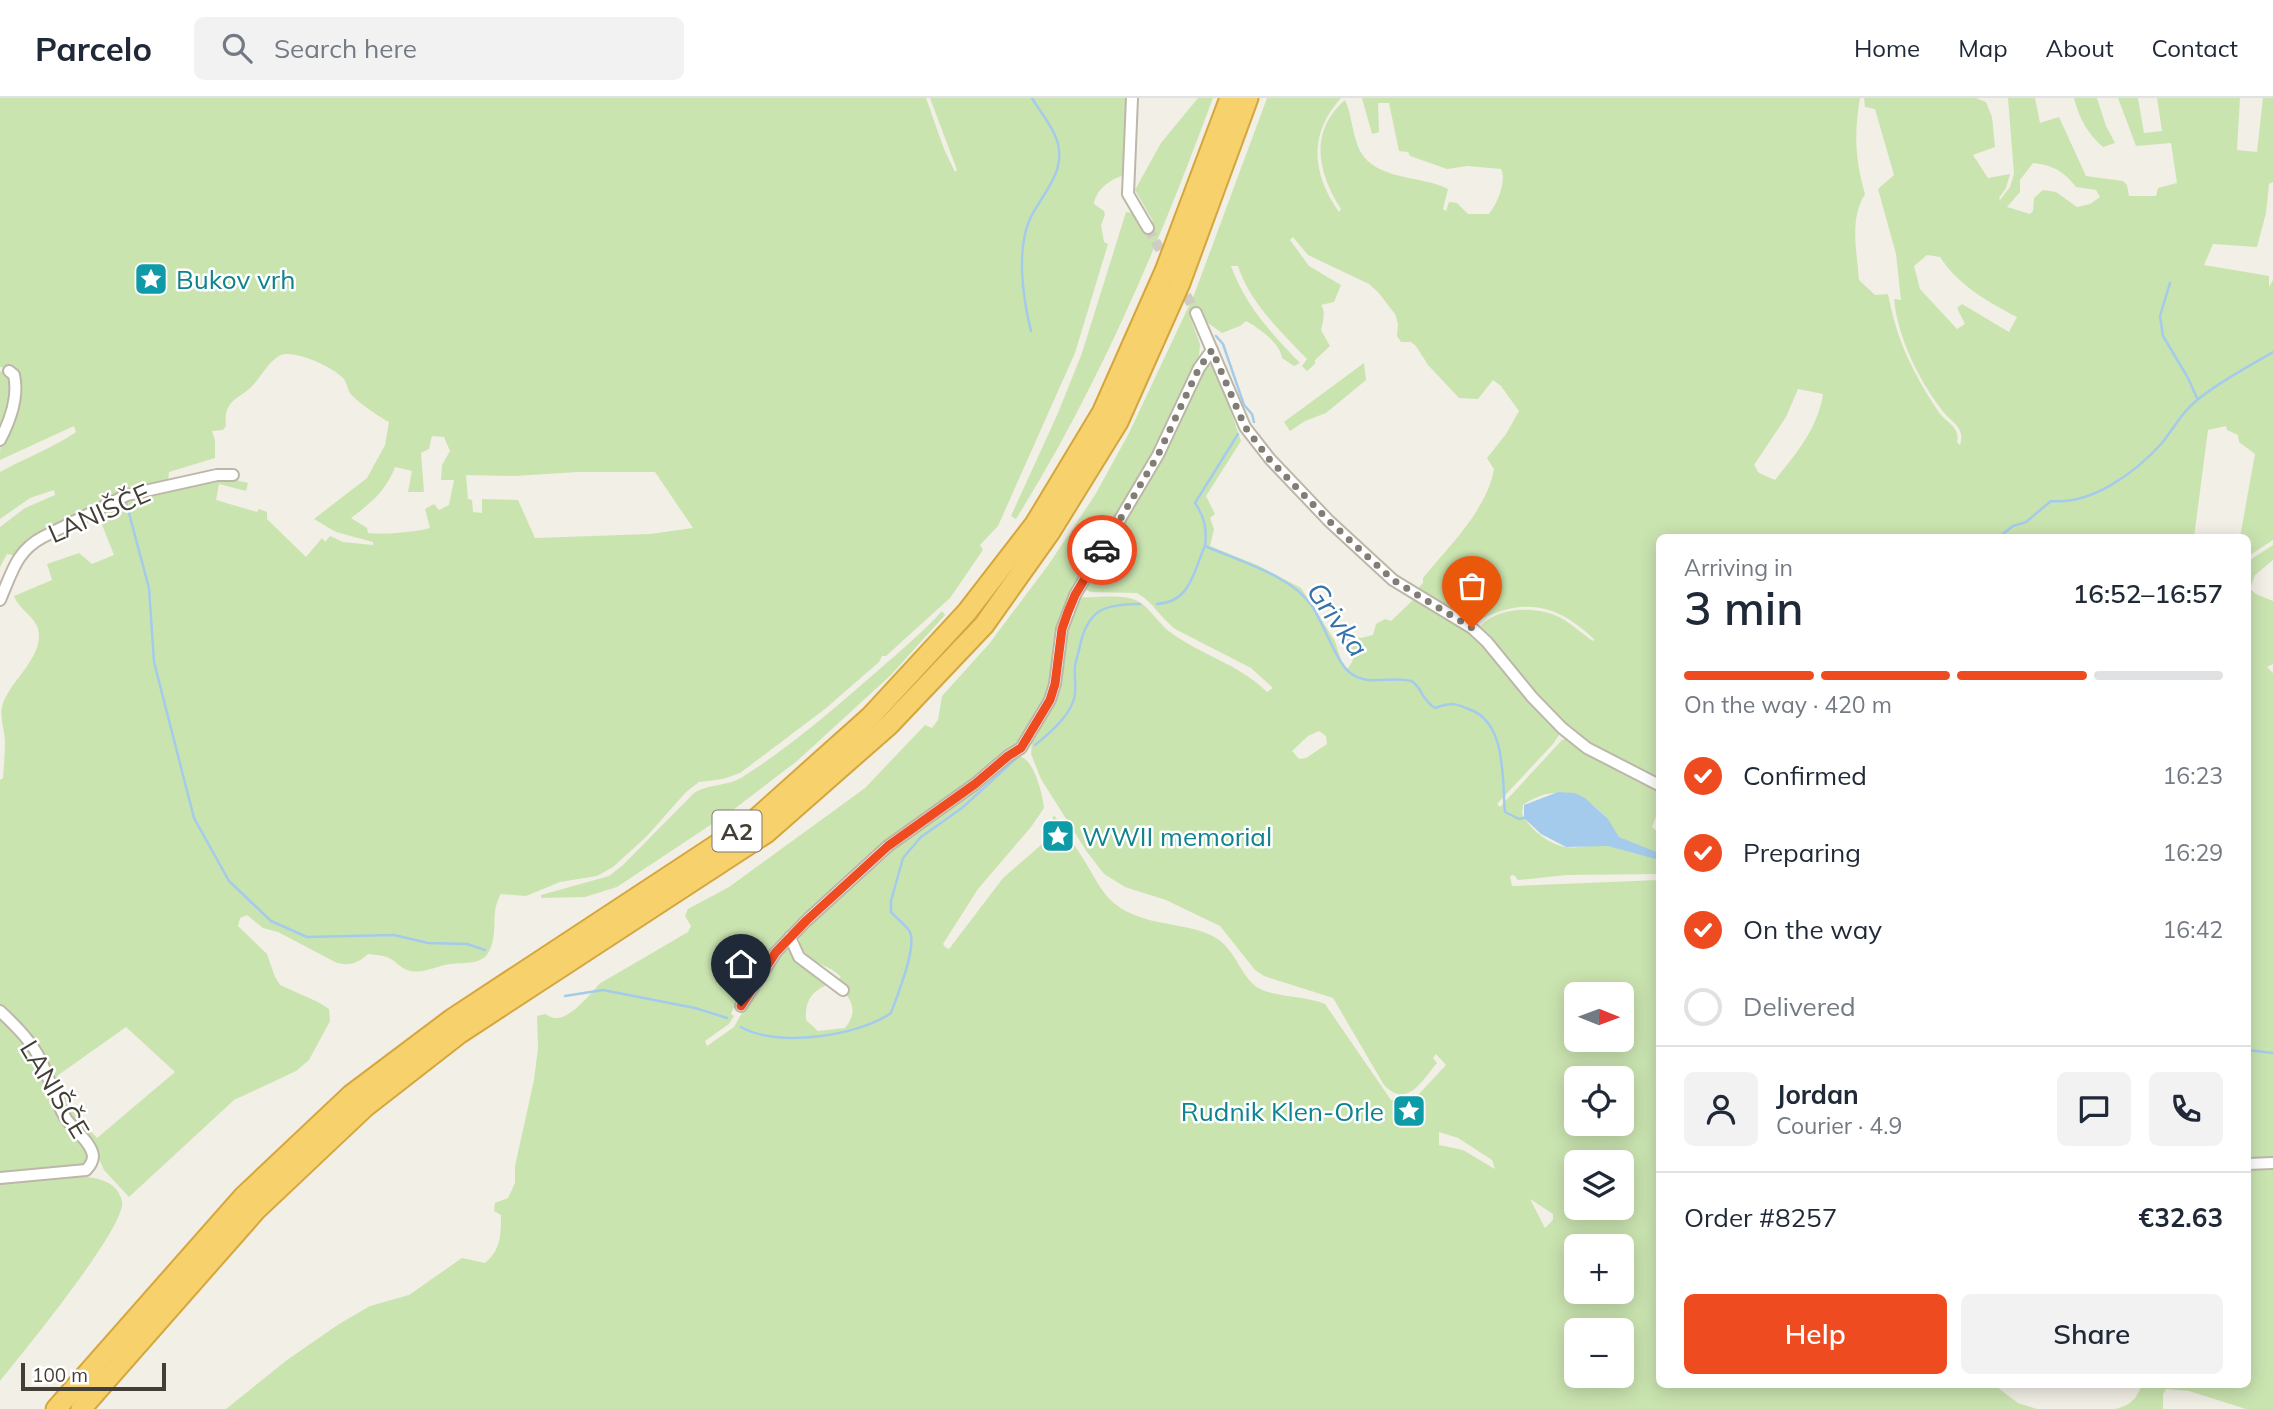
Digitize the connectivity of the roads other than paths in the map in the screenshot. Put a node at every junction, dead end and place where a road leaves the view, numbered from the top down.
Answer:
1 (1132, 98) edge
2 (1230, 98) edge
3 (1248, 98) edge
4 (1148, 228) tunnel mouth
5 (1196, 313) tunnel mouth
6 (1212, 350) junction
7 (9, 371) dead end
8 (0, 440) edge
9 (233, 475) dead end
10 (0, 600) edge
11 (1656, 783) edge
12 (790, 937) junction
13 (843, 989) dead end
14 (741, 1006) dead end
15 (0, 1011) edge
16 (2273, 1163) edge
17 (2251, 1164) edge
18 (0, 1178) edge
19 (56, 1409) edge
20 (81, 1409) edge

1 - 4 street
2 - 19 highway, A2
3 - 20 highway, A2
5 - 6 street
6 - 11 street
6 - 12 street
7 - 8 street
9 - 10 street, LANIŠČE
12 - 13 street
12 - 14 street
15 - 18 street, LANIŠČE
16 - 17 street

